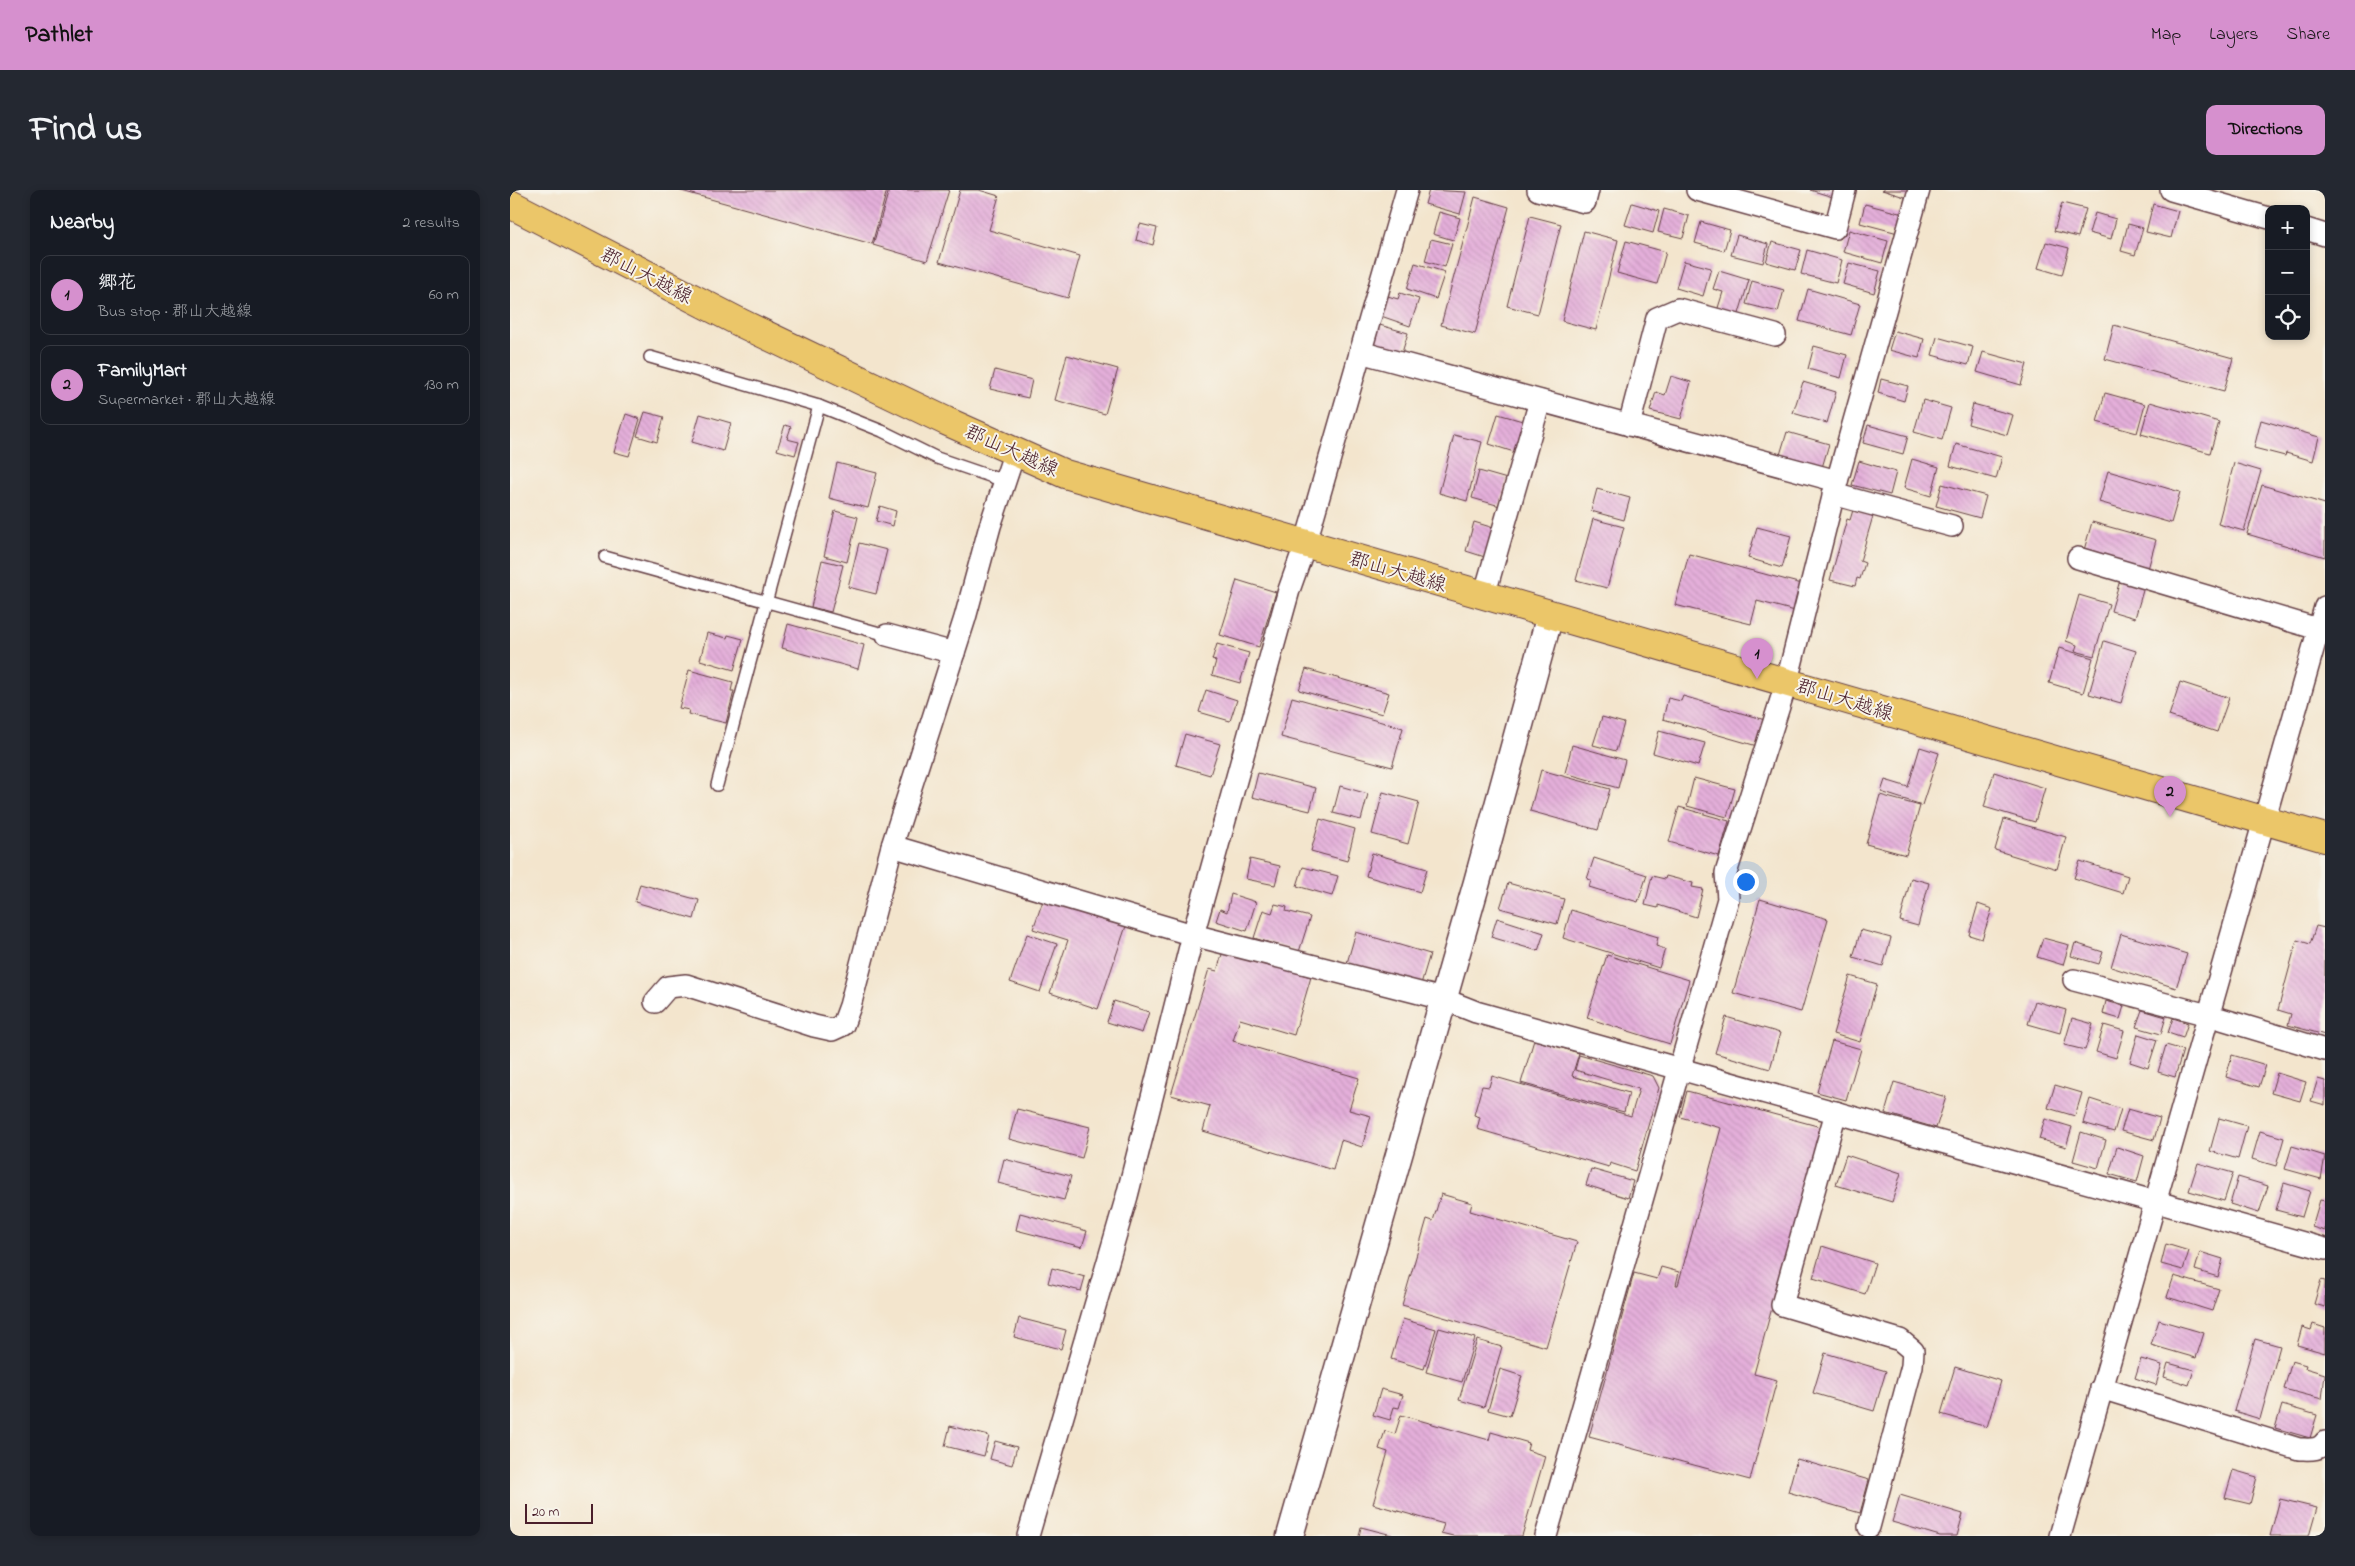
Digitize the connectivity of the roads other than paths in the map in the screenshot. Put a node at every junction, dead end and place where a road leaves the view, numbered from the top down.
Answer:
1 (1407, 190) edge
2 (1538, 190) edge
3 (1588, 190) edge
4 (1697, 190) edge
5 (1845, 190) edge
6 (1919, 190) edge
7 (2171, 190) edge
8 (510, 204) edge
9 (2265, 217) edge
10 (2310, 230) edge
11 (2325, 235) edge
12 (1775, 335) dead end
13 (1360, 352) junction
14 (650, 357) dead end
15 (1540, 401) junction
16 (818, 406) junction
17 (1629, 425) junction
18 (1014, 451) junction
19 (1004, 481) junction
20 (1835, 488) junction
21 (1952, 526) dead end
22 (1304, 545) junction
23 (605, 557) dead end
24 (2078, 558) dead end
25 (1484, 596) junction
26 (766, 602) junction
27 (2325, 607) edge
28 (1550, 615) junction
29 (2318, 629) junction
30 (887, 635) joint
31 (954, 653) junction
32 (1787, 681) junction
33 (717, 785) dead end
34 (2264, 821) junction
35 (2325, 838) edge
36 (892, 846) junction
37 (1193, 935) junction
38 (2074, 980) dead end
39 (1442, 999) junction
40 (655, 1002) dead end
41 (2208, 1015) junction
42 (2325, 1050) edge
43 (1678, 1068) junction
44 (1836, 1112) junction
45 (2154, 1200) junction
46 (2325, 1249) edge
47 (2101, 1388) junction
48 (2324, 1447) edge
49 (1869, 1527) dead end
50 (1028, 1536) edge
51 (1290, 1536) edge
52 (1546, 1536) edge
53 (2060, 1536) edge

1 - 13 street
2 - 3 street
4 - 5 street
6 - 20 street
7 - 9 street
8 - 18 main road, 郡山大越線
10 - 11 street
12 - 17 street
13 - 15 street
13 - 22 street
14 - 16 lane
15 - 17 street
15 - 25 street
16 - 19 lane
16 - 26 lane
17 - 20 street
18 - 19 street
18 - 22 main road, 郡山大越線
19 - 31 street
20 - 21 street
20 - 32 street
22 - 25 main road, 郡山大越線
22 - 37 street
23 - 26 lane
24 - 29 street
25 - 28 main road, 郡山大越線
26 - 30 lane
26 - 33 lane
27 - 29 street
28 - 32 main road, 郡山大越線
28 - 39 street
29 - 34 street
30 - 31 street
31 - 36 street
32 - 34 main road, 郡山大越線
32 - 43 street
34 - 35 main road, 郡山大越線
34 - 41 street
36 - 37 street
36 - 40 street
37 - 39 street
37 - 50 street
38 - 41 street
39 - 43 street
39 - 51 street
41 - 42 street
41 - 45 street
43 - 44 street
43 - 52 street
44 - 45 street
44 - 49 street
45 - 46 street
45 - 47 street
47 - 48 street
47 - 53 street

